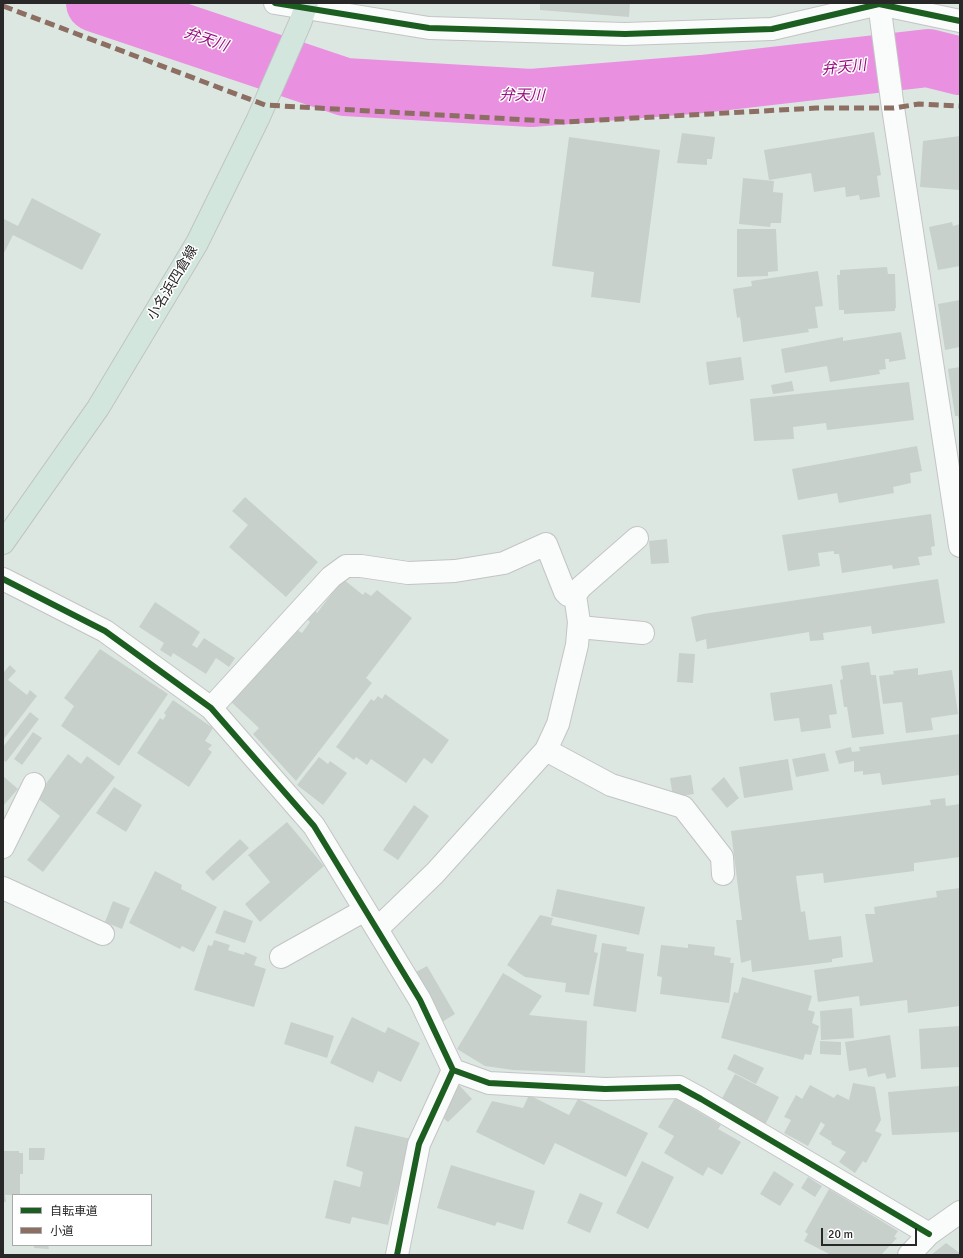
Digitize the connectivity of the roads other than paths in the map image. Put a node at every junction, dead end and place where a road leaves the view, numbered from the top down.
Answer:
1 (275, 3) edge
2 (879, 3) edge
3 (304, 12) edge
4 (960, 21) edge
5 (956, 493) edge
6 (958, 519) edge
7 (638, 538) dead end
8 (3, 543) edge
9 (960, 546) edge
10 (3, 579) edge
11 (575, 595) junction
12 (579, 627) junction
13 (643, 633) dead end
14 (211, 708) junction
15 (546, 750) junction
16 (34, 784) dead end
17 (3, 847) edge
18 (723, 874) dead end
19 (3, 888) edge
20 (366, 910) junction
21 (377, 929) junction
22 (103, 934) dead end
23 (281, 957) dead end
24 (453, 1070) junction
25 (960, 1212) edge
26 (930, 1234) junction
27 (397, 1255) edge
28 (909, 1255) edge

1 - 3 street
2 - 3 street
2 - 4 street
2 - 5 street
3 - 8 main road, 小名浜四倉線
5 - 6 street
6 - 9 street
7 - 11 street
10 - 14 street
11 - 12 street
11 - 14 street
12 - 13 street
12 - 15 street
14 - 20 street
15 - 18 street
15 - 21 street
16 - 17 street
19 - 22 street
20 - 21 street
20 - 23 street
21 - 24 street
24 - 26 street
24 - 27 street
25 - 26 street
26 - 28 street

